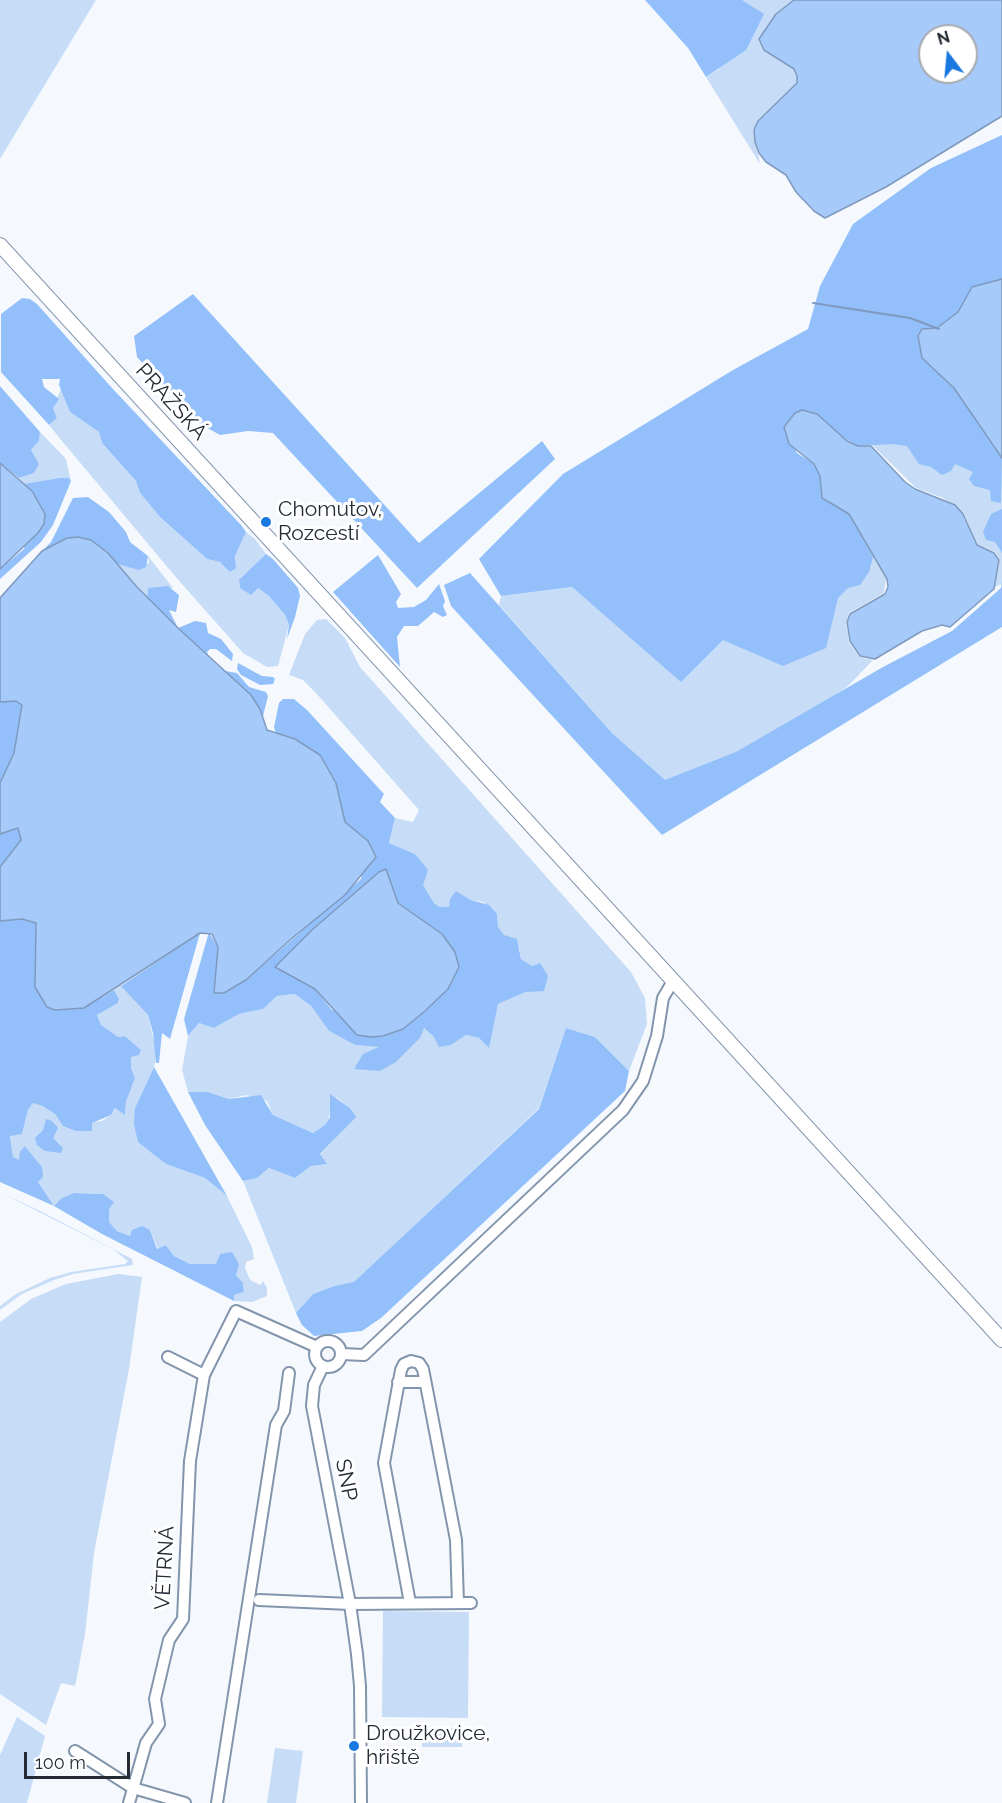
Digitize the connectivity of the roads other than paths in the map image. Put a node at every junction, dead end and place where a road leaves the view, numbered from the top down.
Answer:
1 (0, 245) edge
2 (673, 981) junction
3 (1002, 1340) edge
4 (317, 1347) junction
5 (342, 1354) junction
6 (168, 1357) dead end
7 (323, 1366) junction
8 (289, 1373) dead end
9 (204, 1375) junction
10 (398, 1382) junction
11 (425, 1382) junction
12 (259, 1600) dead end
13 (458, 1603) junction
14 (471, 1603) dead end
15 (350, 1604) junction
16 (410, 1604) junction
17 (75, 1751) dead end
18 (133, 1788) junction
19 (129, 1803) edge
20 (185, 1803) edge
21 (217, 1803) edge
22 (361, 1803) edge

1 - 2 main road, PRAŽSKÁ
2 - 3 main road, PRAŽSKÁ
2 - 5 street
4 - 5 street
4 - 7 street
4 - 9 street, VĚTRNÁ
5 - 7 street
6 - 9 street
7 - 15 street, SNP
8 - 21 street
9 - 18 street, VĚTRNÁ
10 - 11 street
10 - 11 street
10 - 16 street
11 - 13 street
12 - 15 street
13 - 14 street
13 - 16 street
15 - 16 street
15 - 22 street, SNP
17 - 18 street
18 - 19 street, VĚTRNÁ
18 - 20 street

